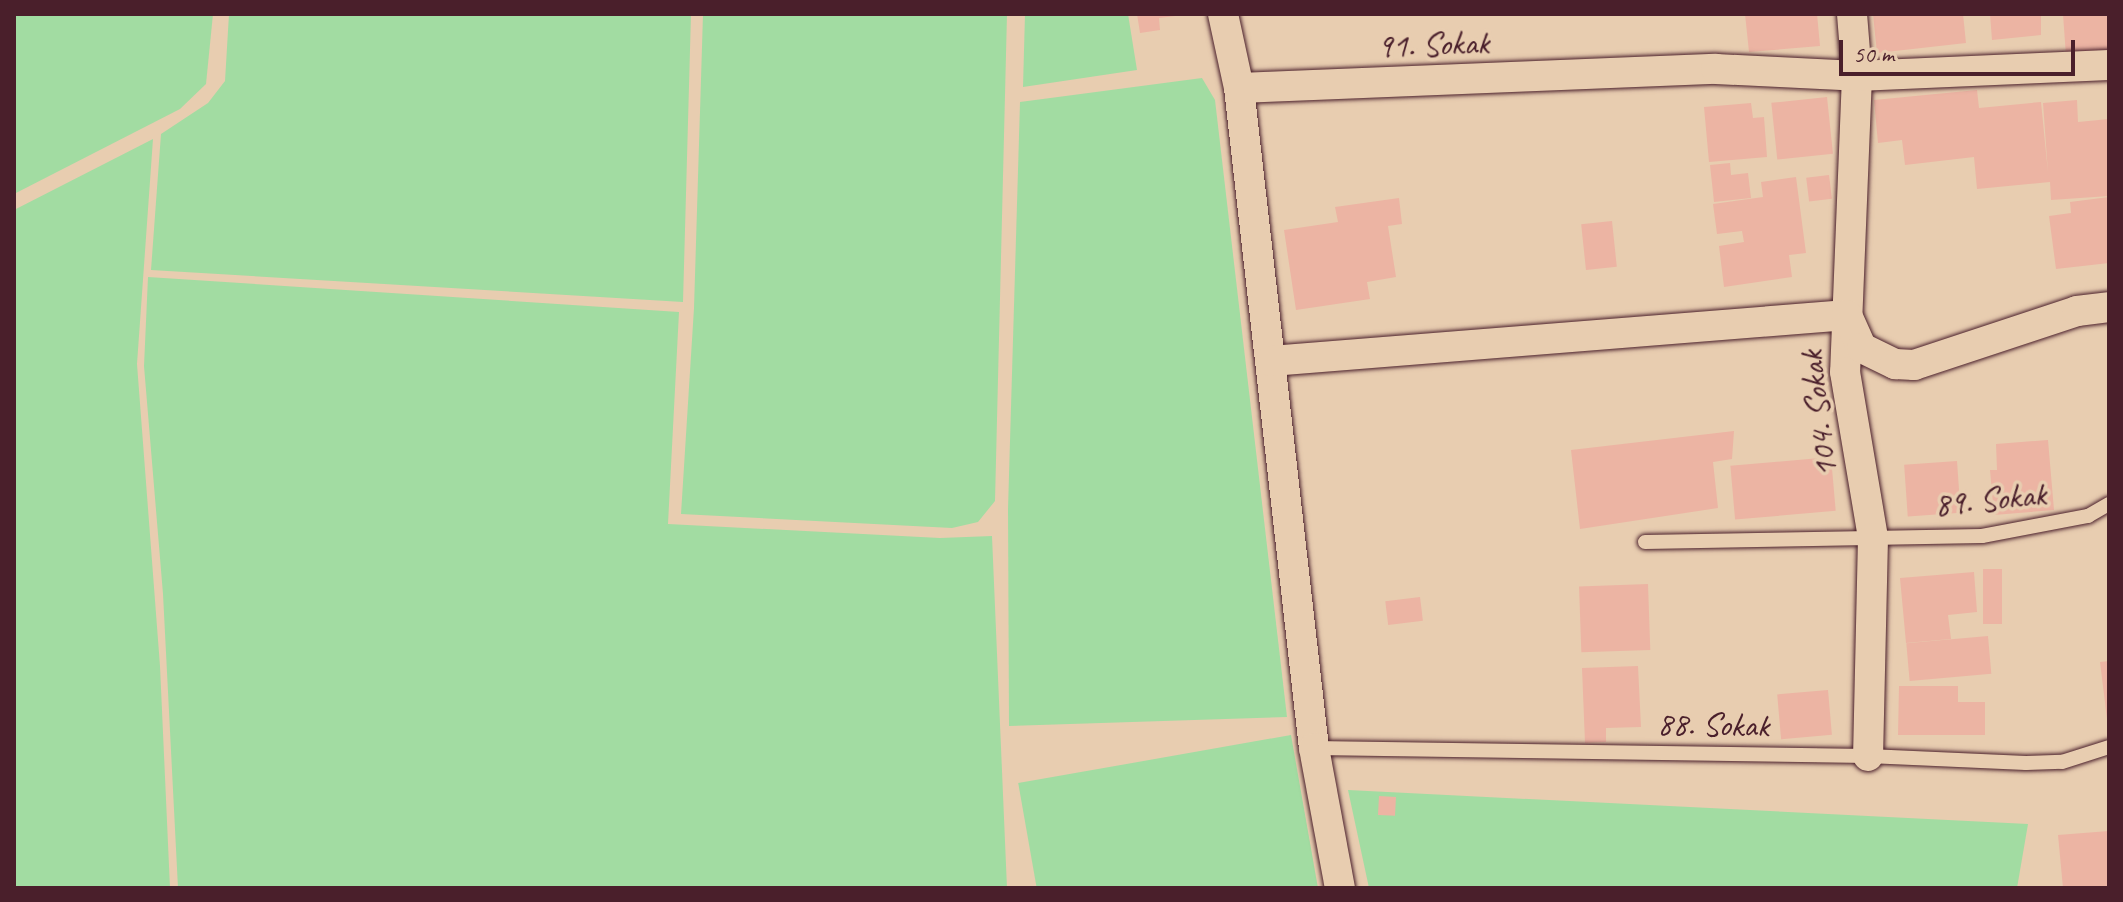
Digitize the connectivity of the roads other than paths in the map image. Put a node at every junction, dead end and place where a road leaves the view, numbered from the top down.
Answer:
1 (1223, 14) edge
2 (1852, 14) edge
3 (2109, 65) edge
4 (1857, 76) junction
5 (1239, 88) junction
6 (2109, 307) edge
7 (1847, 315) junction
8 (1271, 361) junction
9 (2109, 504) edge
10 (1873, 538) junction
11 (1645, 542) dead end
12 (2109, 747) edge
13 (1314, 748) junction
14 (1868, 756) junction
15 (1340, 888) edge

1 - 5 street
2 - 4 street, 104. Sokak
3 - 4 street, 91. Sokak
4 - 5 street, 91. Sokak
4 - 7 street, 104. Sokak
5 - 8 street
6 - 7 street
7 - 8 street
7 - 10 street, 104. Sokak
8 - 13 street
9 - 10 lane, 89. Sokak
10 - 11 lane, 89. Sokak
10 - 14 street, 104. Sokak
12 - 14 lane, 88. Sokak
13 - 14 lane, 88. Sokak
13 - 15 street

